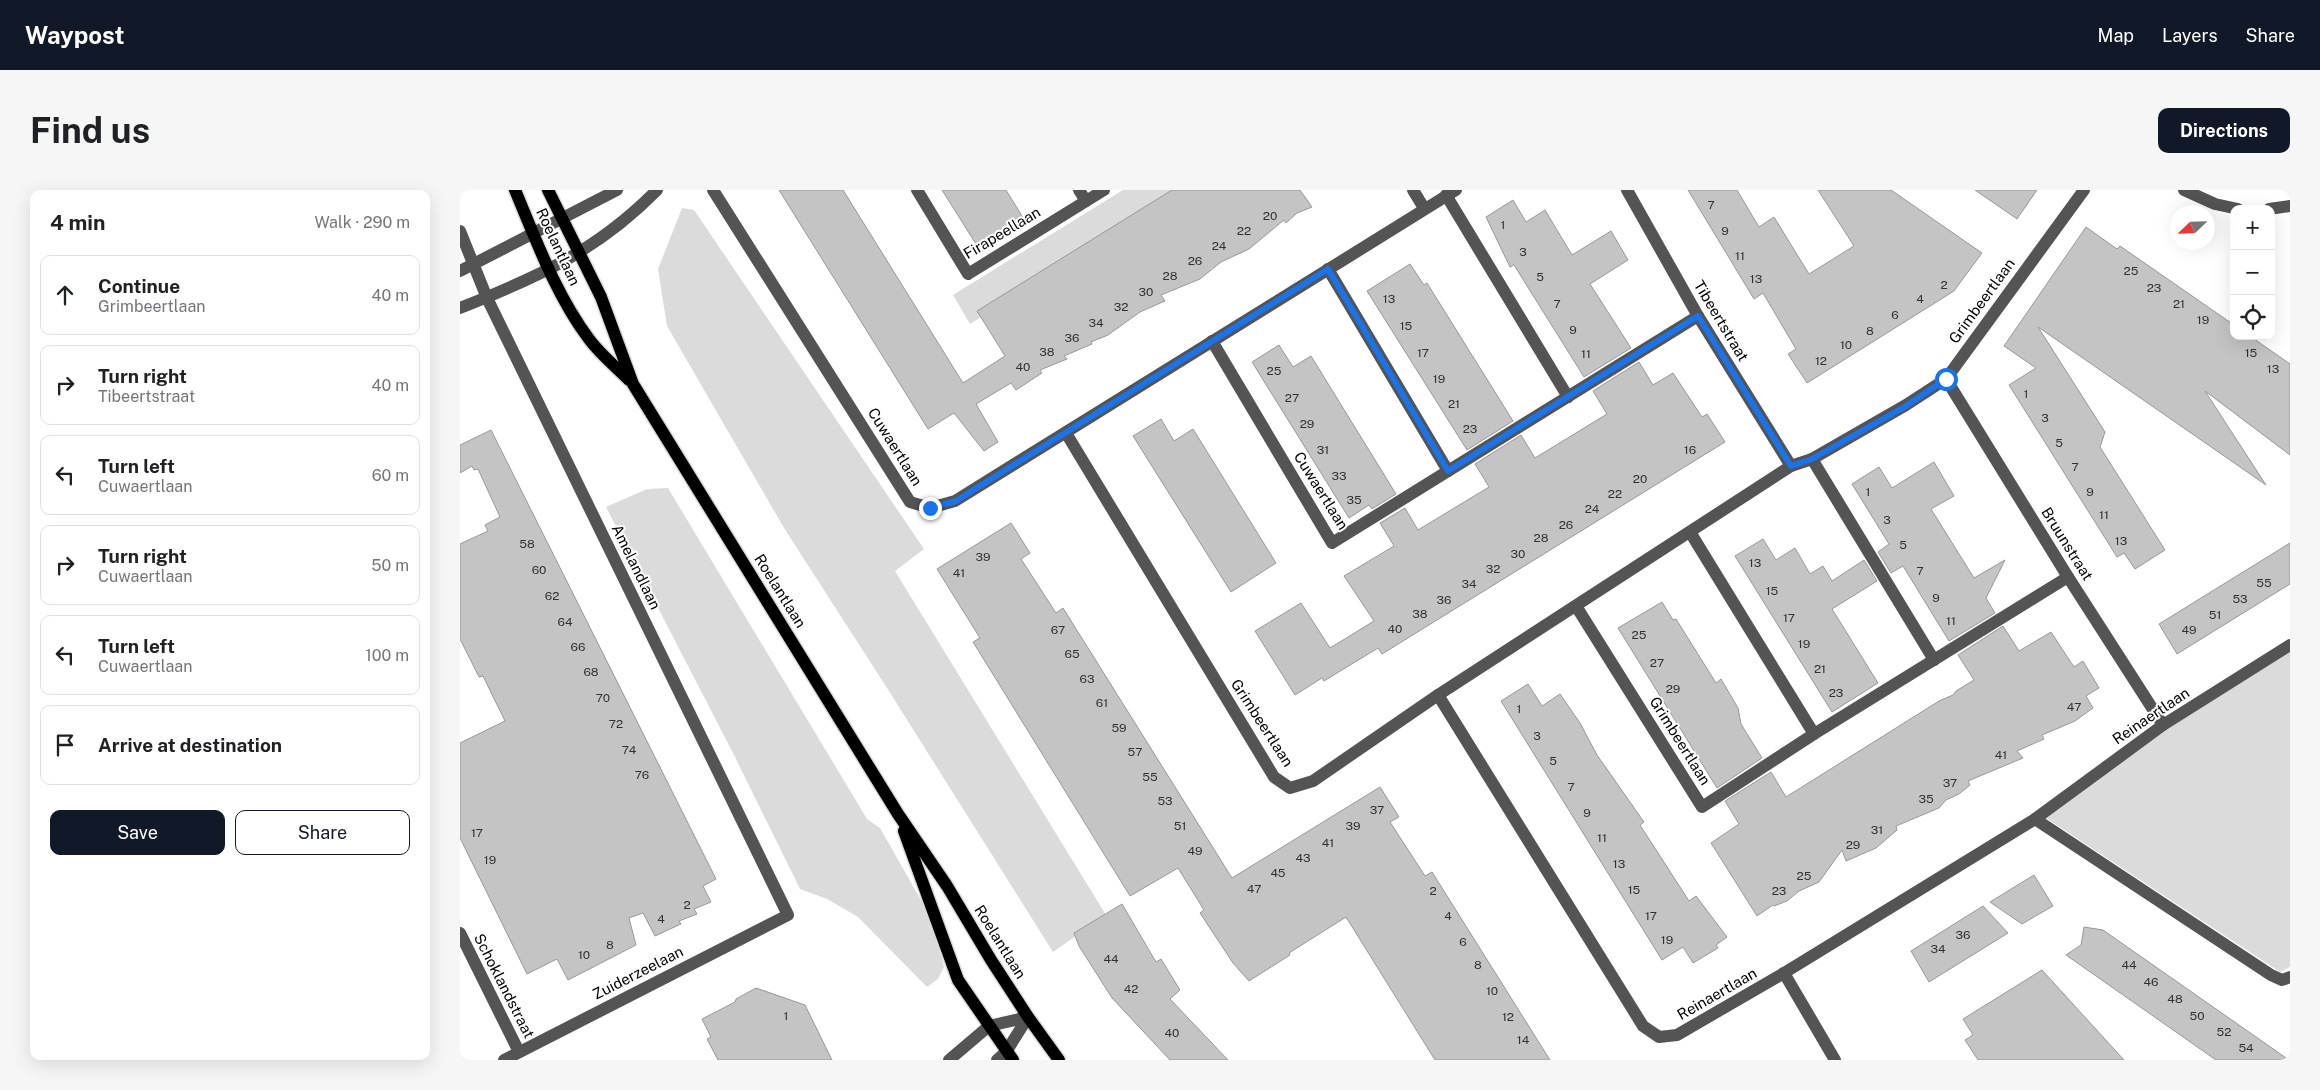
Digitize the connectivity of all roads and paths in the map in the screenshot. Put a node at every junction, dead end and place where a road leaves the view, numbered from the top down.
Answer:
1 (515, 190) edge
2 (548, 190) edge
3 (617, 190) edge
4 (657, 190) edge
5 (713, 190) edge
6 (917, 190) edge
7 (1104, 190) edge
8 (1413, 190) edge
9 (1627, 190) edge
10 (2084, 190) edge
11 (2184, 190) edge
12 (1451, 193) edge
13 (1082, 196) edge
14 (2290, 206) edge
15 (2230, 207) edge
16 (1424, 208) junction
17 (2275, 208) edge
18 (561, 218) junction
19 (460, 231) edge
20 (533, 233) junction
21 (579, 255) junction
22 (472, 263) junction
23 (1328, 269) junction
24 (550, 270) junction
25 (460, 271) edge
26 (487, 298) junction
27 (460, 308) edge
28 (1698, 316) junction
29 (1212, 341) junction
30 (1946, 379) junction
31 (633, 384) junction
32 (1568, 397) junction
33 (1066, 433) junction
34 (1812, 459) junction
35 (1791, 466) junction
36 (1448, 471) junction
37 (1690, 532) junction
38 (2068, 577) junction
39 (1576, 606) junction
40 (2290, 645) edge
41 (1934, 660) junction
42 (1438, 695) junction
43 (2163, 725) junction
44 (1814, 734) junction
45 (898, 814) junction
46 (2035, 819) junction
47 (788, 915) joint
48 (460, 933) edge
49 (1784, 974) junction
50 (2290, 977) edge
51 (1028, 1017) junction
52 (989, 1026) junction
53 (519, 1052) junction
54 (1005, 1057) edge
55 (504, 1060) edge
56 (949, 1060) edge
57 (1059, 1060) edge
58 (1835, 1060) edge

1 - 20 main road, Roelantlaan
2 - 18 main road, Roelantlaan
3 - 18 street
4 - 21 street
5 - 33 street, Cuwaertlaan
6 - 13 street, Firapeellaan
7 - 13 street, Firapeellaan
8 - 16 street
9 - 28 street, Tibeertstraat
10 - 30 street, Grimbeertlaan
11 - 15 street
12 - 16 street, Cuwaertlaan
12 - 32 street, Cuwaertlaan
14 - 17 street
16 - 23 street, Cuwaertlaan
18 - 20 street
18 - 21 main road, Roelantlaan
19 - 22 street, Amelandlaan
20 - 22 street
20 - 24 main road, Roelantlaan
21 - 24 street
21 - 31 main road, Roelantlaan
22 - 25 street
22 - 26 street, Amelandlaan
23 - 29 street, Cuwaertlaan
23 - 36 street
24 - 26 street
24 - 31 main road, Roelantlaan
26 - 27 street
26 - 47 street, Amelandlaan
28 - 32 street, Cuwaertlaan
28 - 35 street, Tibeertstraat
29 - 33 street, Cuwaertlaan
29 - 36 street, Cuwaertlaan
30 - 34 street, Grimbeertlaan
30 - 38 street, Bruunstraat
31 - 45 main road, Roelantlaan
32 - 36 street, Cuwaertlaan
33 - 42 street, Grimbeertlaan
34 - 35 street, Grimbeertlaan
34 - 41 street
35 - 37 street, Grimbeertlaan
37 - 39 street, Grimbeertlaan
37 - 44 street
38 - 41 street, Grimbeertlaan
38 - 43 street, Bruunstraat
39 - 42 street, Grimbeertlaan
39 - 44 street, Grimbeertlaan
40 - 43 street, Reinaertlaan
41 - 44 street, Grimbeertlaan
42 - 49 street, Reinaertlaan
43 - 46 street, Reinaertlaan
45 - 51 main road, Roelantlaan
45 - 52 main road, Roelantlaan
46 - 49 street, Reinaertlaan
46 - 50 street
47 - 53 street, Zuiderzeelaan
48 - 53 street, Schoklandstraat
49 - 58 street
51 - 52 street
51 - 54 street
51 - 57 main road, Roelantlaan
52 - 54 main road, Roelantlaan
52 - 56 street
53 - 55 street, Zuiderzeelaan

